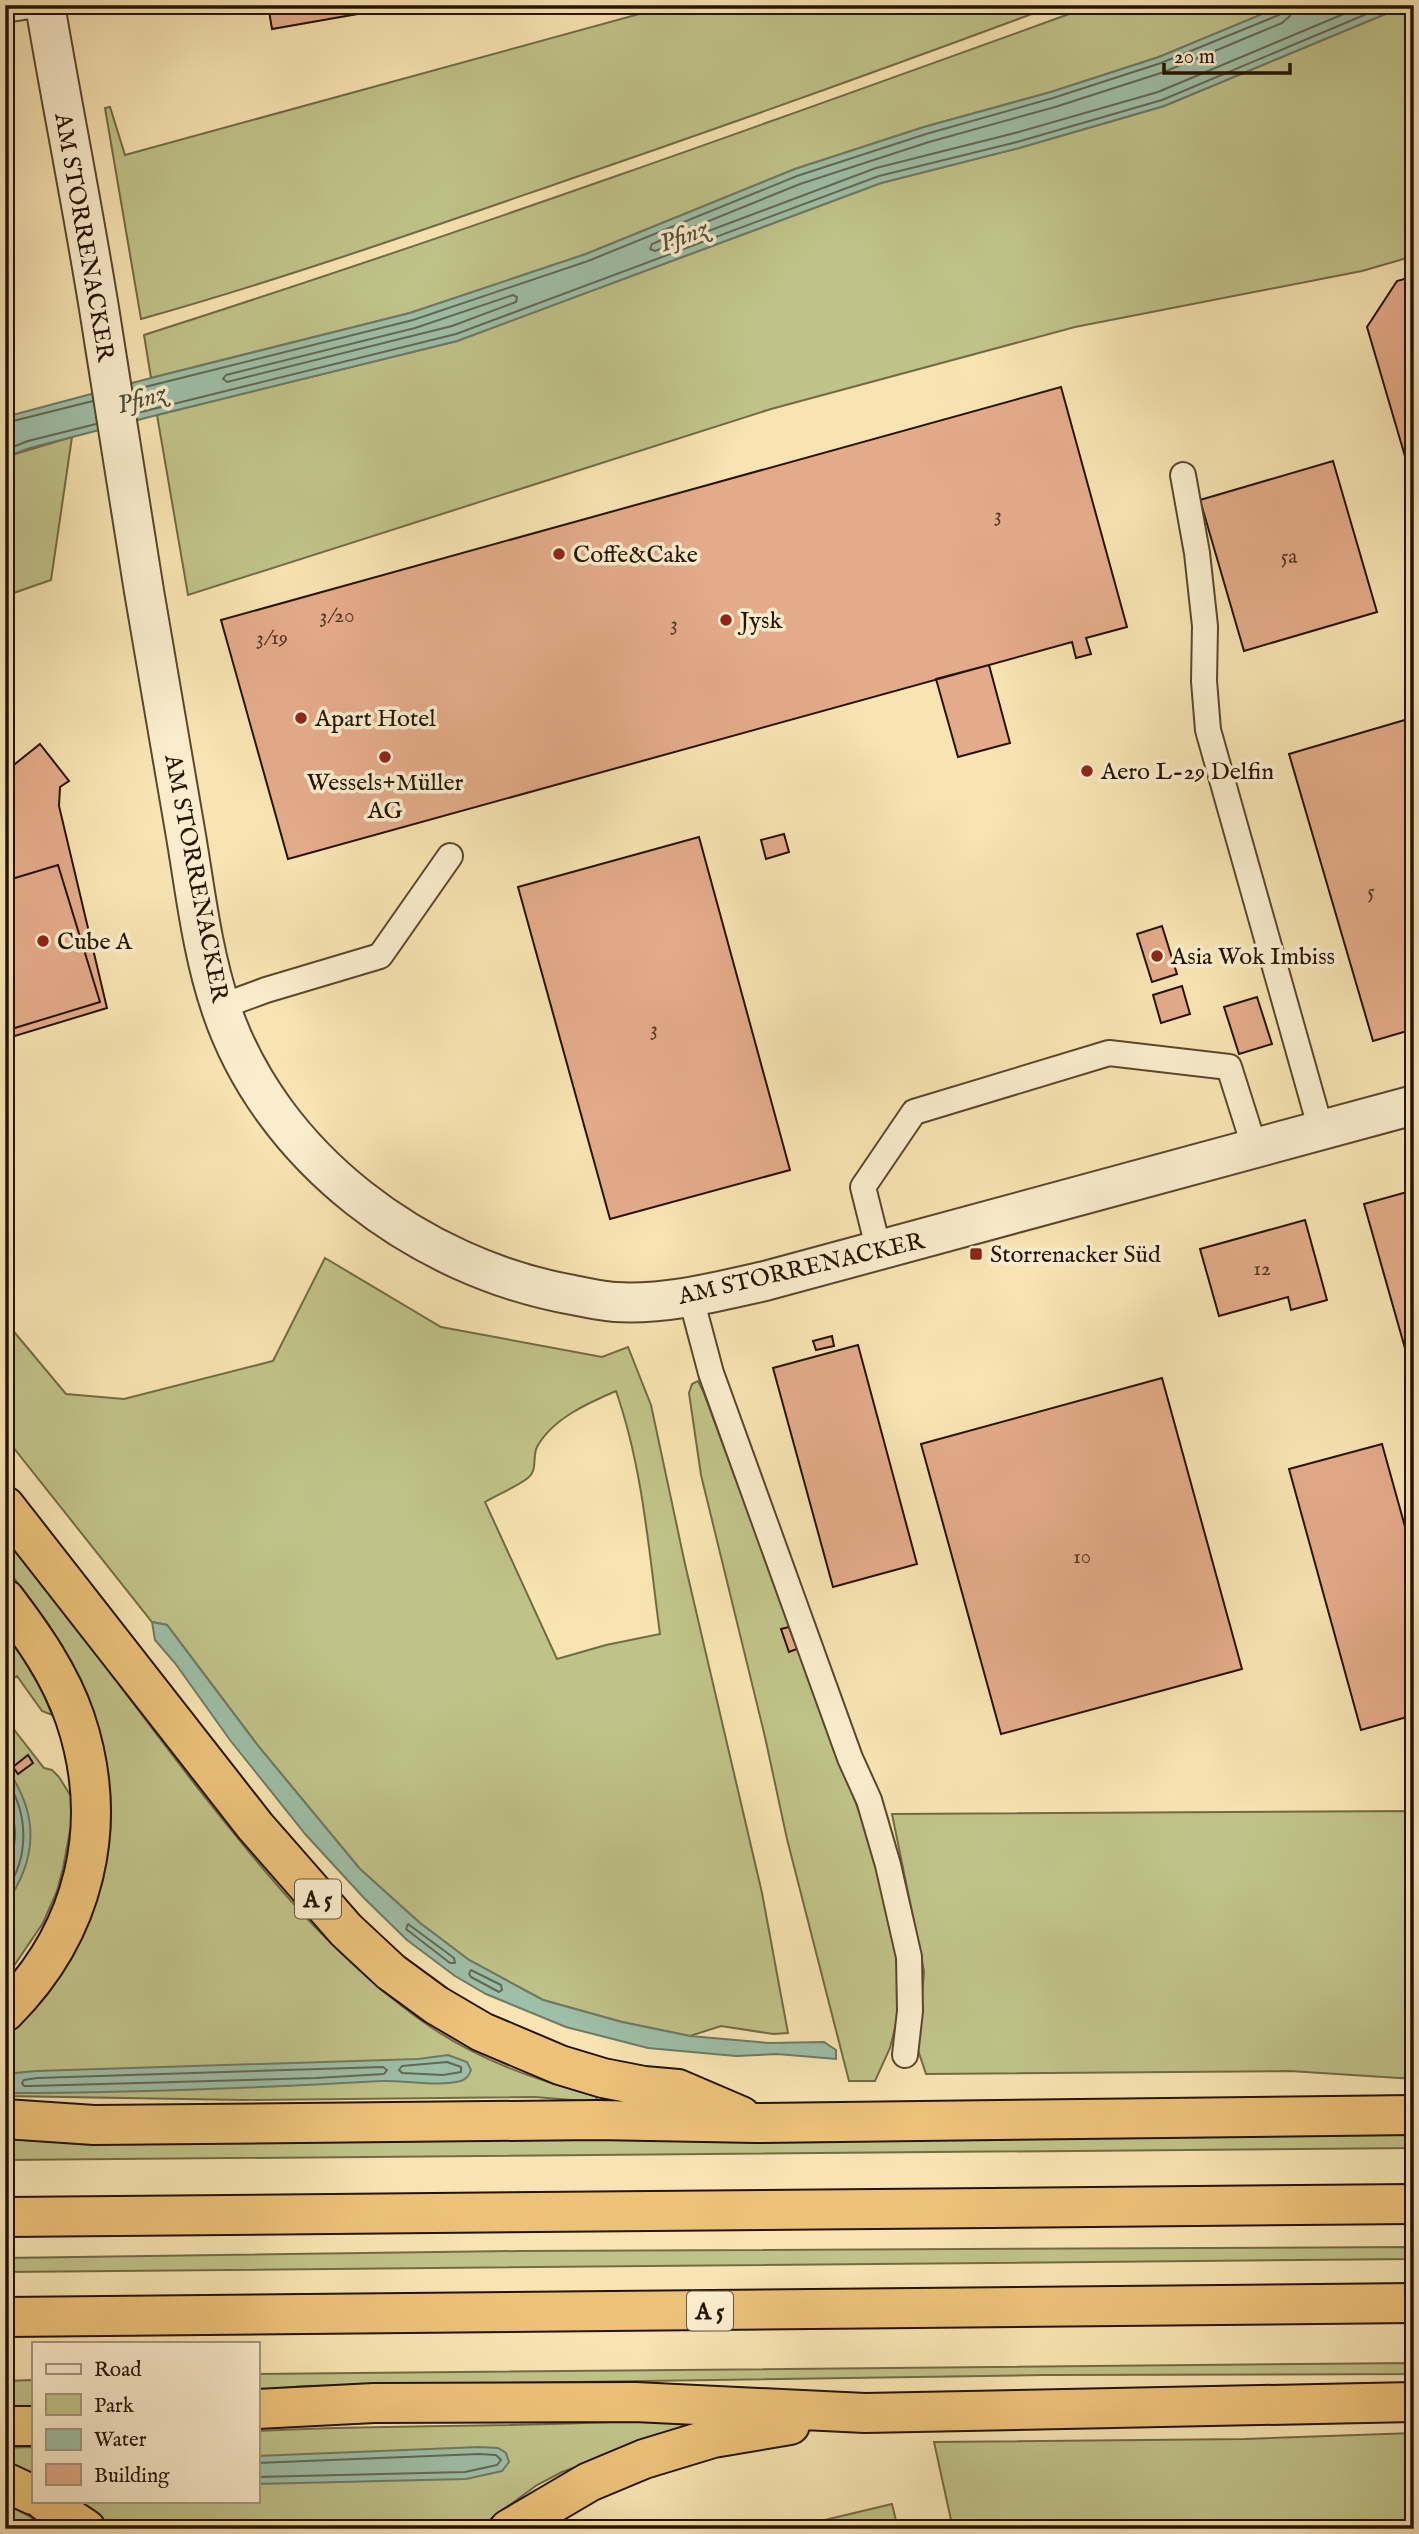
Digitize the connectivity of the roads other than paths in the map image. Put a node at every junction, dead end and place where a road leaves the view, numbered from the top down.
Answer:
1 (36, 5) edge
2 (45, 5) edge
3 (5, 10) edge
4 (1183, 475) dead end
5 (450, 856) dead end
6 (220, 1007) junction
7 (1414, 1105) edge
8 (1321, 1130) junction
9 (1255, 1149) junction
10 (879, 1251) junction
11 (691, 1298) junction
12 (5, 1506) edge
13 (5, 1599) edge
14 (5, 2012) edge
15 (905, 2055) dead end
16 (1414, 2115) edge
17 (5, 2119) edge
18 (755, 2123) junction
19 (1414, 2204) edge
20 (5, 2217) edge
21 (1414, 2304) edge
22 (5, 2317) edge
23 (1414, 2402) edge
24 (259, 2409) edge
25 (864, 2413) junction
26 (5, 2426) edge
27 (32, 2426) edge
28 (5, 2482) edge
29 (32, 2495) edge
30 (46, 2502) edge
31 (86, 2529) edge
32 (509, 2529) edge

1 - 3 lane
2 - 6 street, AM STORRENACKER
4 - 8 lane
5 - 6 lane
6 - 11 street, AM STORRENACKER
7 - 8 street, AM STORRENACKER
8 - 9 street, AM STORRENACKER
9 - 10 street, AM STORRENACKER
9 - 10 lane
10 - 11 street, AM STORRENACKER
11 - 15 lane
12 - 18 highway, A 5
13 - 14 highway
16 - 18 highway
17 - 18 highway
19 - 20 highway
21 - 22 highway, A 5
23 - 25 highway
24 - 25 highway
25 - 32 highway
26 - 27 highway
28 - 29 highway
30 - 31 highway

